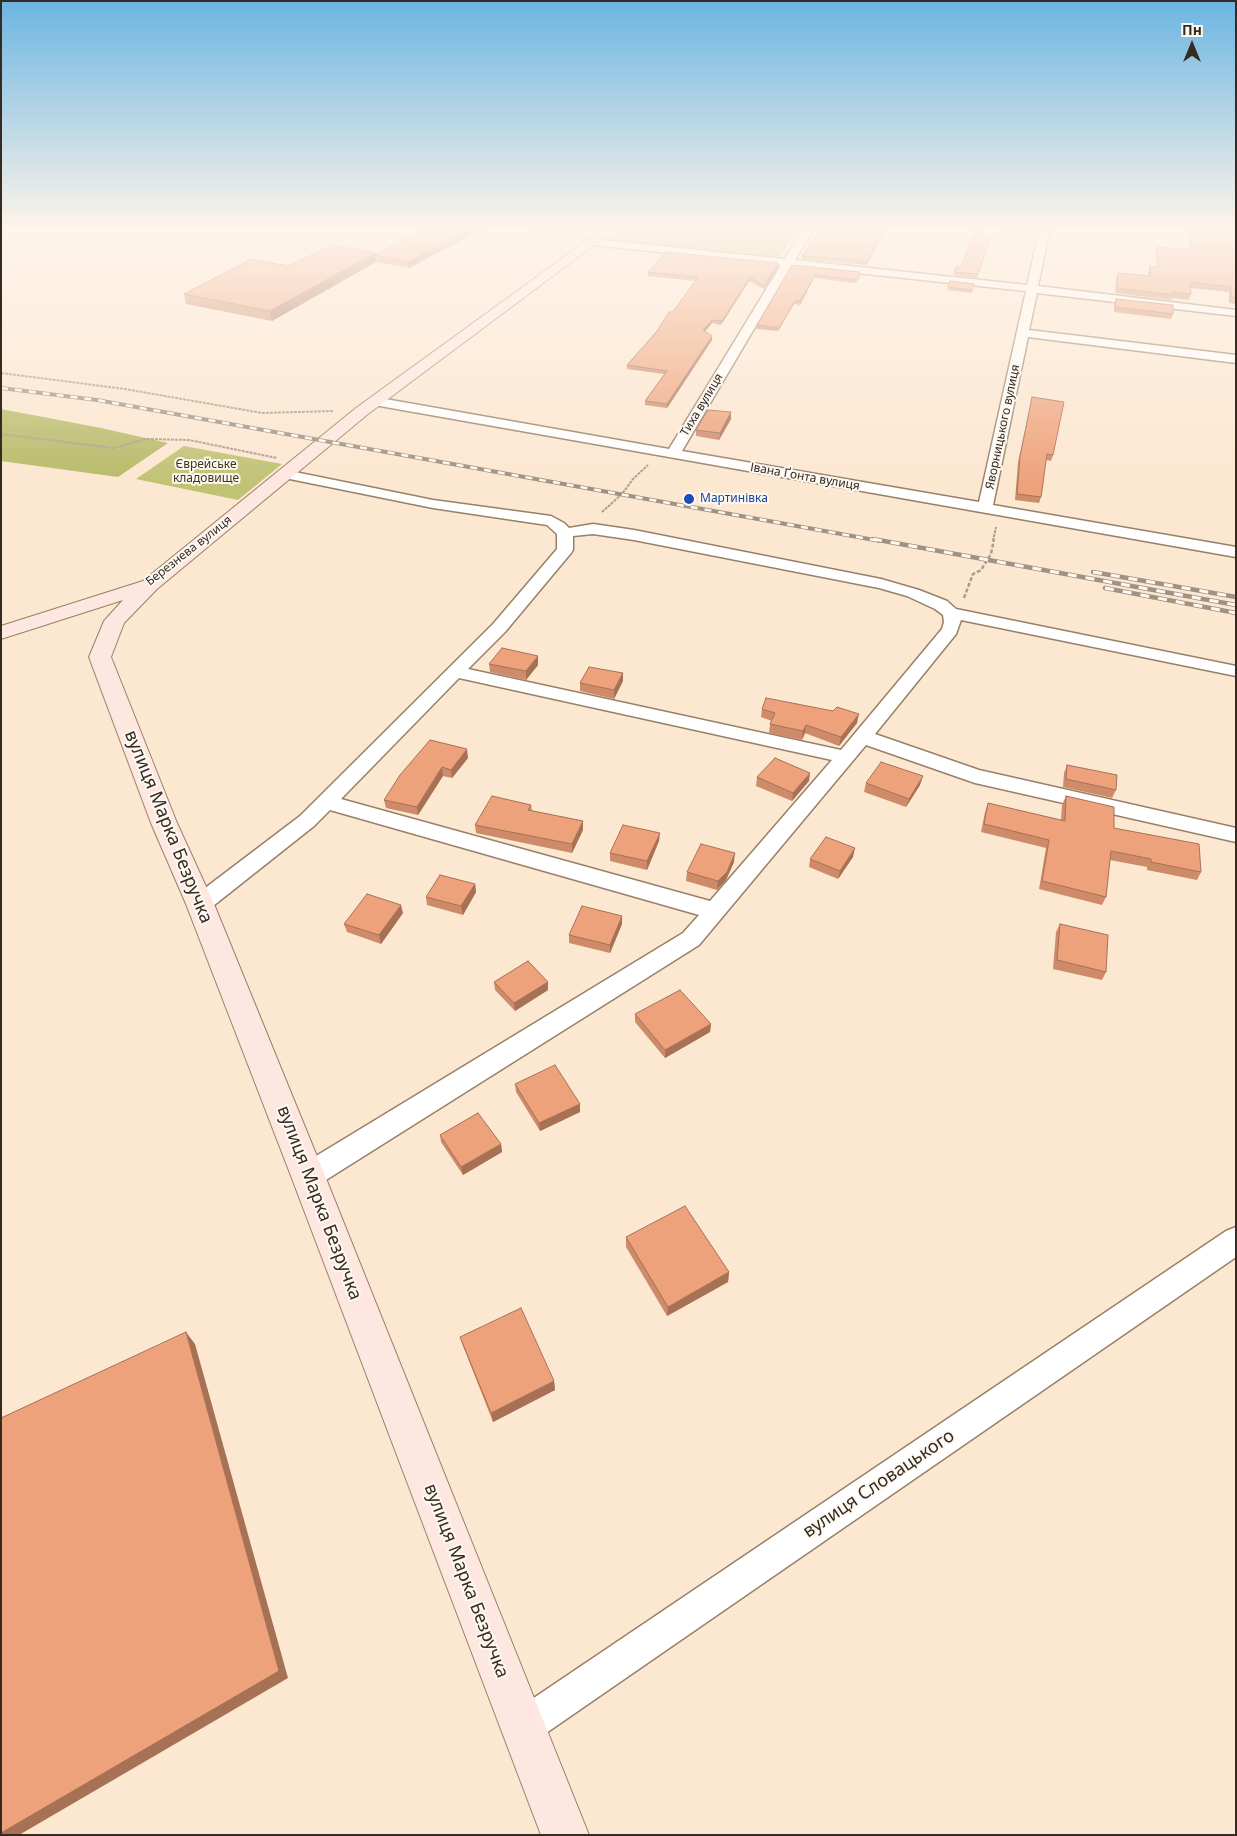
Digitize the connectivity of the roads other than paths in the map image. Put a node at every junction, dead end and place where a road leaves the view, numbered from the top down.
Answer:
1 (495, 314) edge
2 (754, 314) edge
3 (1028, 314) edge
4 (1024, 333) junction
5 (1236, 359) edge
6 (368, 406) junction
7 (666, 452) junction
8 (292, 468) junction
9 (985, 508) junction
10 (571, 531) junction
11 (1236, 552) edge
12 (150, 585) junction
13 (951, 613) junction
14 (1, 633) edge
15 (1236, 671) edge
16 (455, 672) junction
17 (862, 737) junction
18 (846, 757) junction
19 (326, 802) junction
20 (1236, 835) edge
21 (200, 904) junction
22 (715, 911) junction
23 (308, 1176) junction
24 (1236, 1240) edge
25 (523, 1728) junction
26 (565, 1835) edge

1 - 6 main road, Березнева вулиця
2 - 7 street, Тиха вулиця
3 - 4 street, Яворницького вулиця
4 - 5 street
4 - 9 street, Яворницького вулиця
6 - 7 street, Івана Ґонта вулиця
6 - 8 main road, Березнева вулиця
7 - 9 street, Івана Ґонта вулиця
8 - 10 street
8 - 12 main road, Березнева вулиця
9 - 11 street, Івана Ґонта вулиця
10 - 13 street
10 - 16 street
12 - 14 main road, Березнева вулиця
12 - 21 main road, вулиця Марка Безручка
13 - 15 street
13 - 17 street
16 - 18 street
16 - 19 street
17 - 18 street
17 - 20 street
18 - 22 street
19 - 21 street
19 - 22 street
21 - 23 main road, вулиця Марка Безручка
22 - 23 street
23 - 25 main road, вулиця Марка Безручка
24 - 25 street, вулиця Словацького
25 - 26 main road, вулиця Марка Безручка

